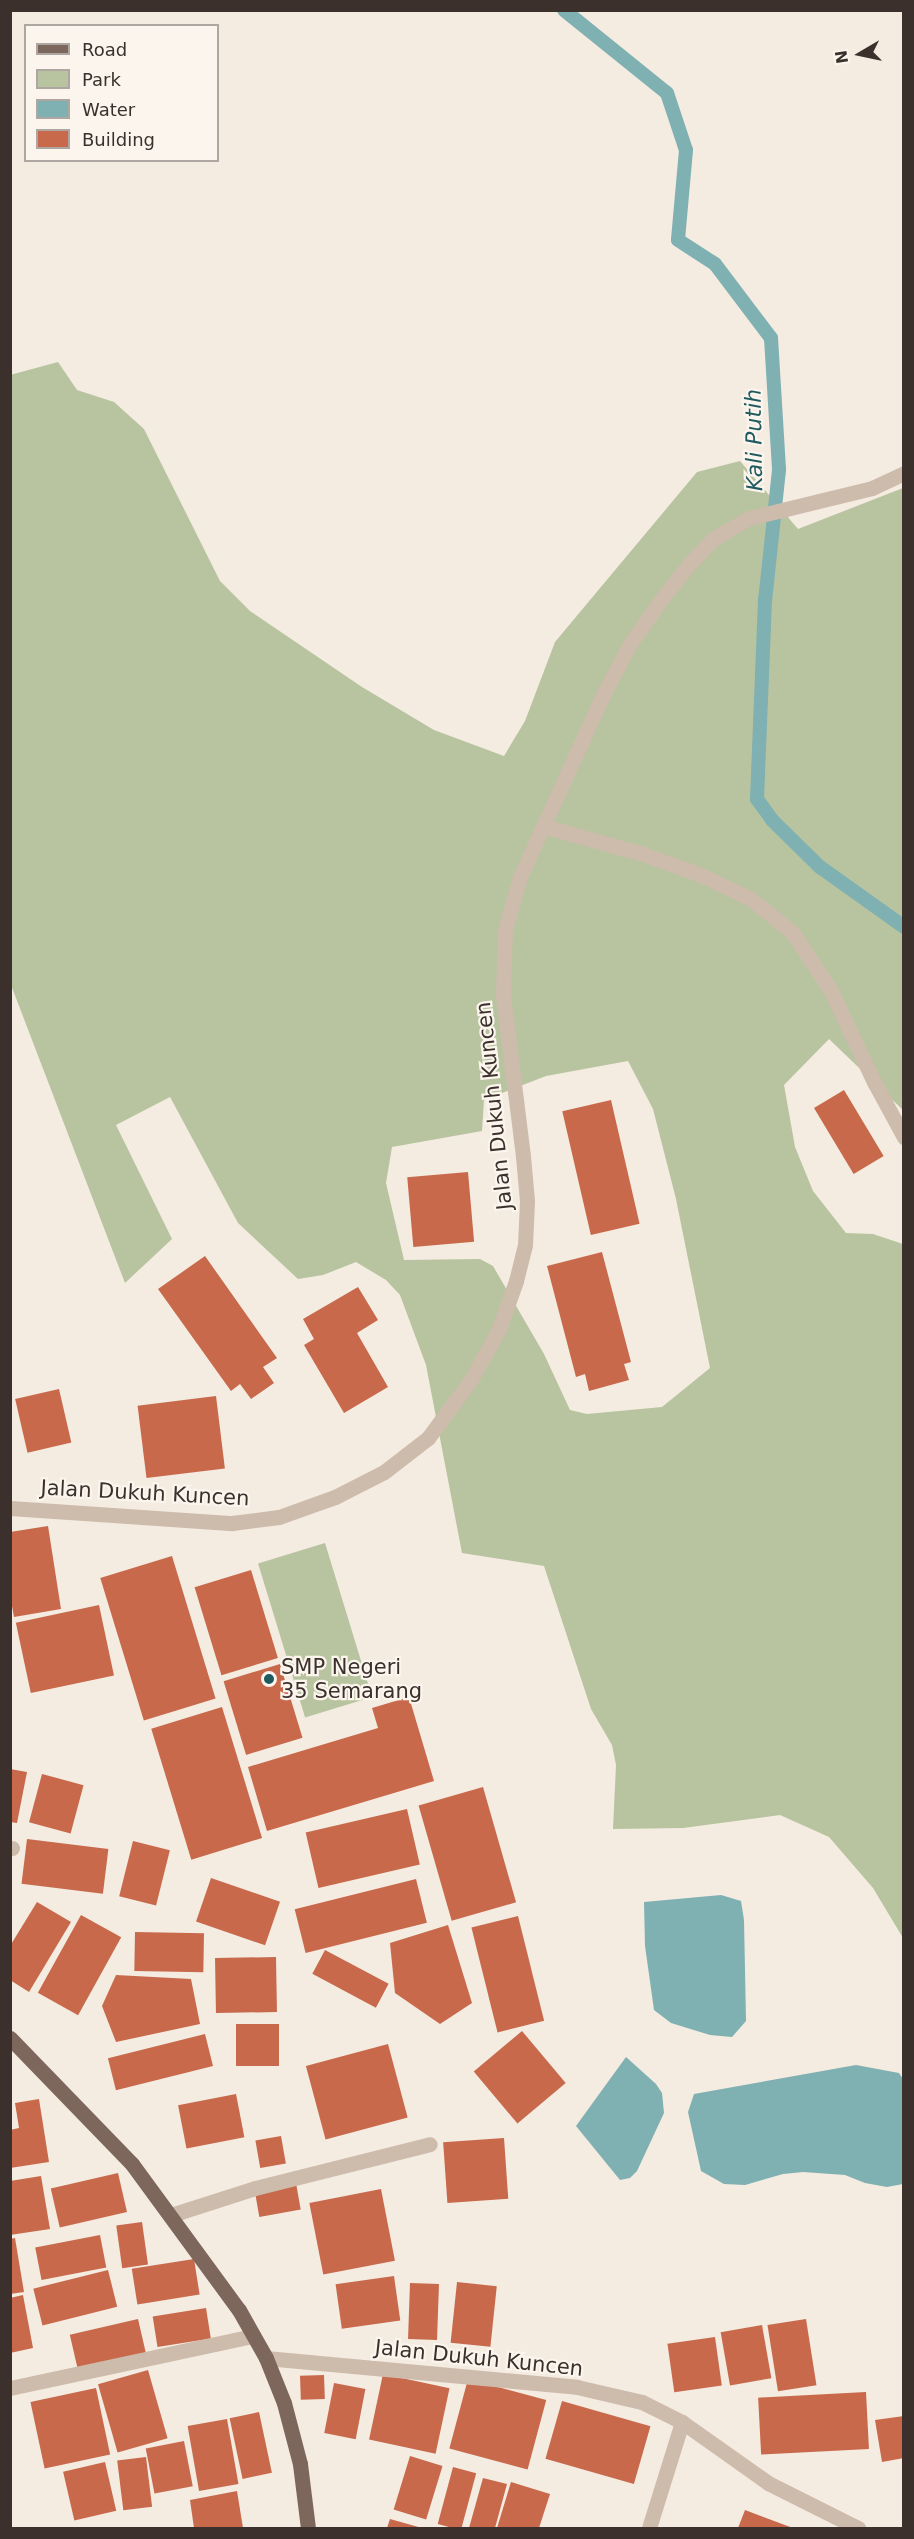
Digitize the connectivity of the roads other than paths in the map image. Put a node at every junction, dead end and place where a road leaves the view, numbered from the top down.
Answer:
1 (903, 473) edge
2 (543, 826) junction
3 (903, 1137) edge
4 (10, 1509) edge
5 (10, 2038) edge
6 (430, 2145) dead end
7 (171, 2215) junction
8 (252, 2336) junction
9 (266, 2358) junction
10 (10, 2388) edge
11 (682, 2422) junction
12 (308, 2529) edge
13 (649, 2529) edge
14 (858, 2529) edge

1 - 2 street, Jalan Dukuh Kuncen
2 - 3 street
2 - 4 street, Jalan Dukuh Kuncen
5 - 7 main road
6 - 7 street
7 - 8 main road
8 - 9 main road
8 - 10 street
9 - 11 street, Jalan Dukuh Kuncen
9 - 12 main road
11 - 13 street
11 - 14 street, Jalan Dukuh Kuncen

